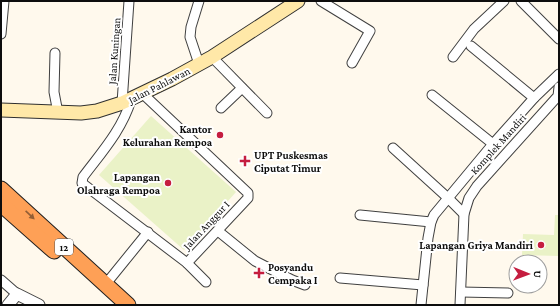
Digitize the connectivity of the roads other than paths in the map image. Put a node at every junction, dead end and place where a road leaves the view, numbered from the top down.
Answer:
1 (4, 1) edge
2 (129, 1) edge
3 (199, 1) edge
4 (298, 1) edge
5 (322, 1) edge
6 (504, 1) edge
7 (521, 1) edge
8 (1, 34) edge
9 (559, 40) edge
10 (471, 46) dead end
11 (55, 53) dead end
12 (212, 57) junction
13 (453, 57) dead end
14 (352, 63) dead end
15 (199, 64) junction
16 (559, 74) edge
17 (242, 88) junction
18 (558, 91) edge
19 (432, 95) dead end
20 (534, 98) junction
21 (132, 99) junction
22 (221, 108) dead end
23 (1, 110) edge
24 (58, 113) junction
25 (267, 113) dead end
26 (493, 144) junction
27 (393, 148) dead end
28 (1, 188) edge
29 (448, 198) junction
30 (1, 204) edge
31 (464, 214) junction
32 (360, 215) dead end
33 (431, 222) junction
34 (218, 231) junction
35 (148, 232) junction
36 (187, 263) junction
37 (340, 278) dead end
38 (1, 280) edge
39 (206, 282) dead end
40 (105, 285) junction
41 (305, 285) dead end
42 (423, 285) junction
43 (460, 292) junction
44 (508, 293) dead end
45 (17, 294) junction
46 (8, 305) edge
47 (39, 305) edge
48 (115, 305) edge
49 (128, 305) edge
50 (421, 305) edge
51 (460, 305) edge

1 - 8 street
2 - 21 street, Jalan Kuningan
3 - 15 street
4 - 12 main road, Jalan Pahlawan
5 - 14 street
6 - 13 street
7 - 9 street
10 - 20 street
11 - 24 street
12 - 15 main road, Jalan Pahlawan
12 - 17 street
15 - 21 main road, Jalan Pahlawan
16 - 20 street, Komplek Mandiri
17 - 22 street
17 - 25 street
18 - 31 street, Komplek Mandiri
19 - 26 street, Komplek Mandiri
20 - 26 street, Komplek Mandiri
21 - 24 main road, Jalan Pahlawan
21 - 34 street, Jalan Anggur I
21 - 35 street, Jalan Anggur I
23 - 24 main road, Jalan Pahlawan
26 - 29 street, Komplek Mandiri
27 - 29 street
28 -> 40 highway, 12
29 - 31 street
29 - 33 street, Komplek Mandiri
30 - 48 highway, 12
31 - 43 street, Komplek Mandiri
32 - 33 street
33 - 42 street, Komplek Mandiri
34 - 36 street, Jalan Anggur I
34 - 41 street
35 - 36 street, Jalan Anggur I
35 - 40 street
36 - 39 street
37 - 42 street
38 - 45 street
40 - 49 highway, 12
42 - 50 street, Komplek Mandiri
43 - 44 street
43 - 51 street, Komplek Mandiri
45 - 46 street
45 - 47 street

